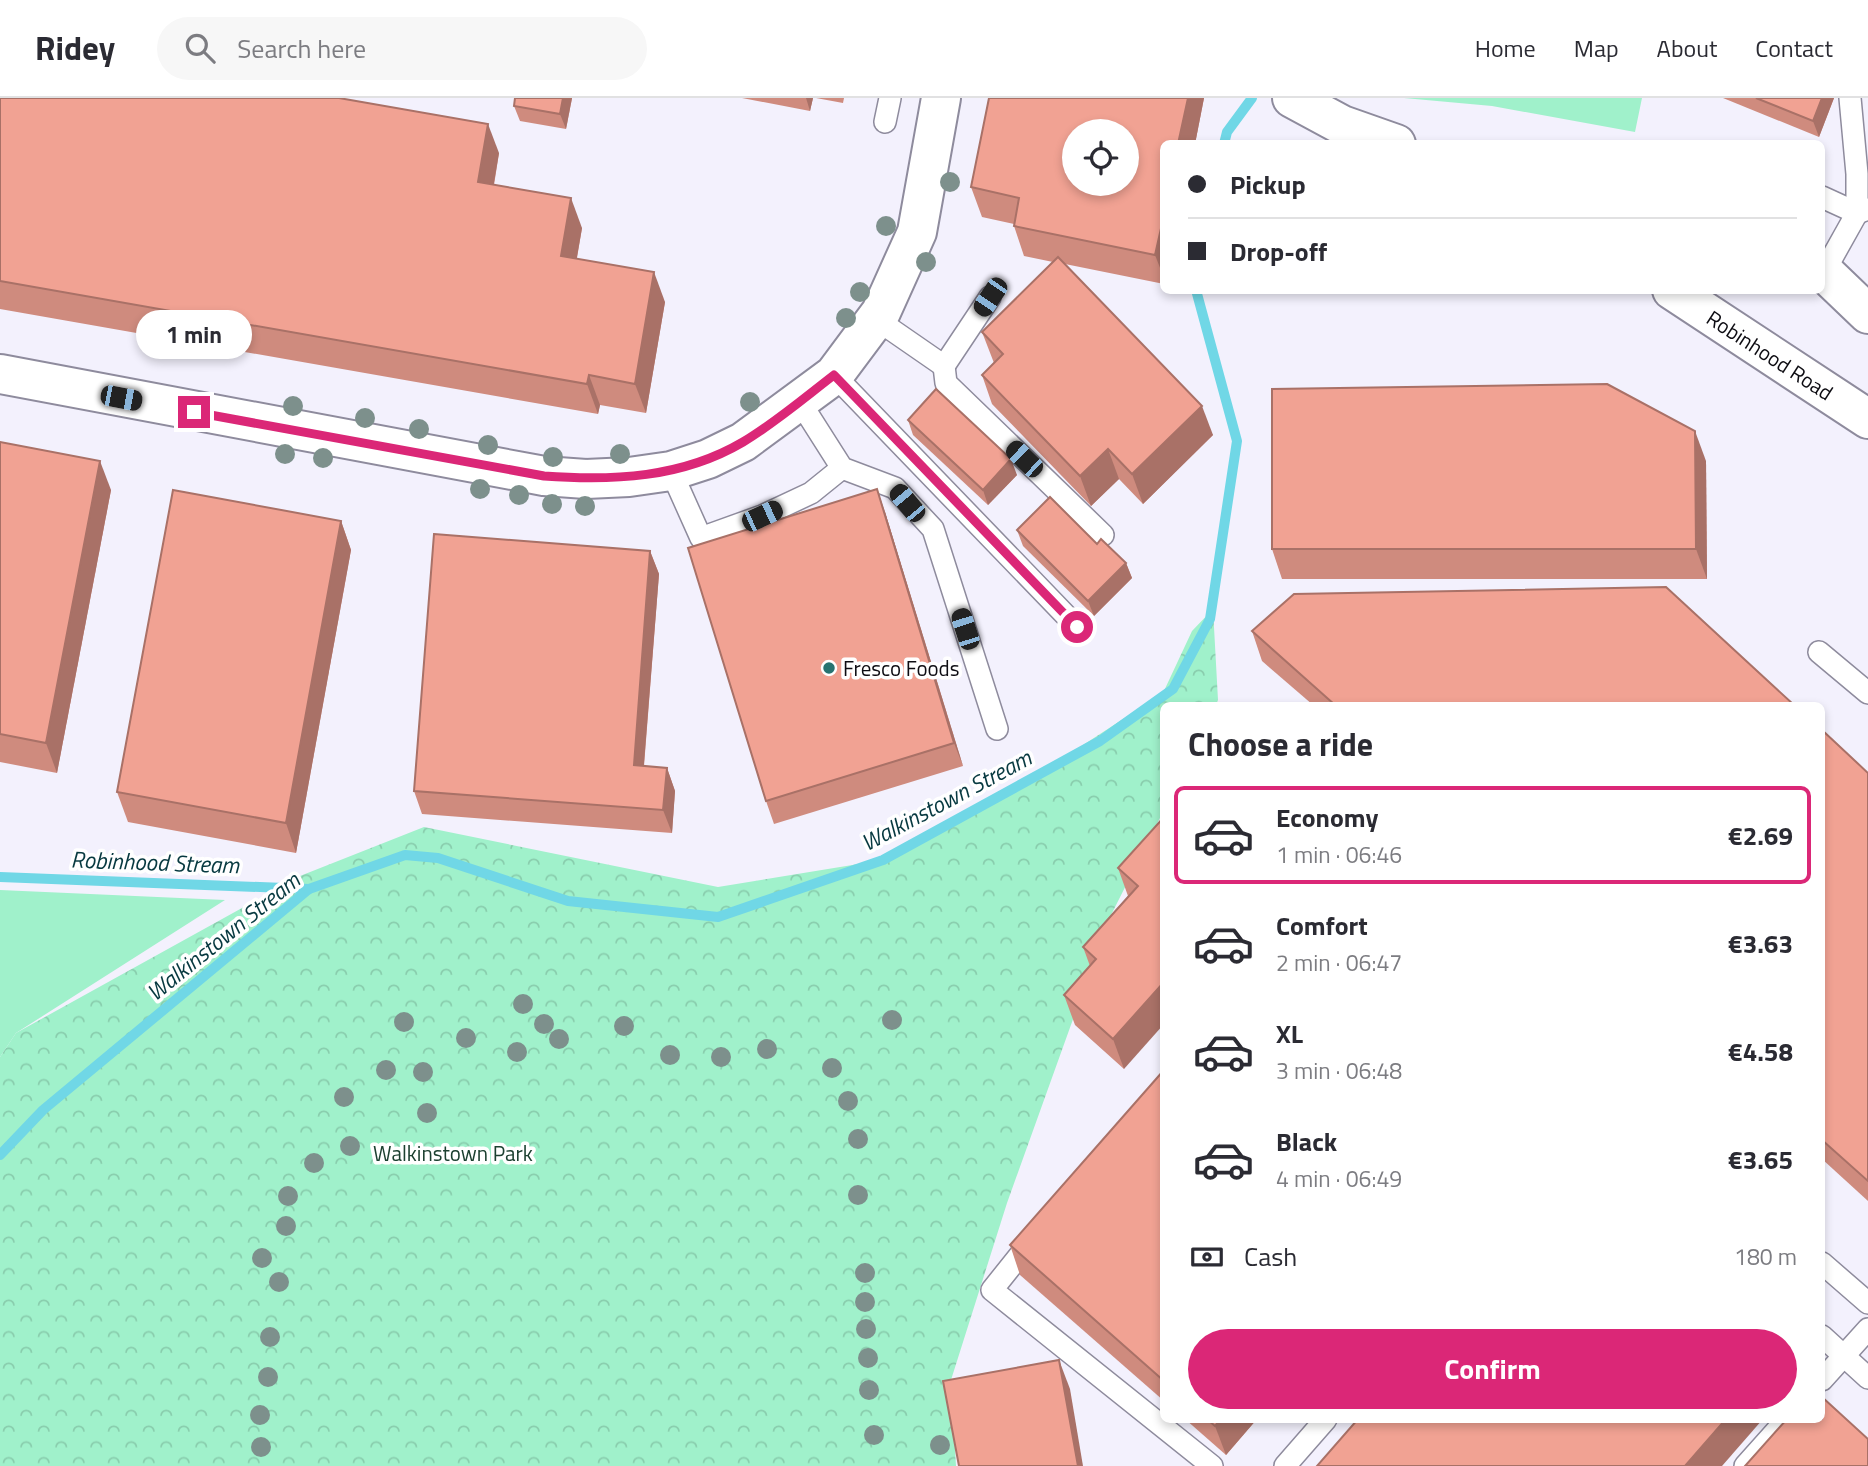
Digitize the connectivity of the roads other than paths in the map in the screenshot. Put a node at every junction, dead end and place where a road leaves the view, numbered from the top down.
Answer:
1 (890, 98) edge
2 (941, 98) edge
3 (1292, 98) edge
4 (1850, 98) edge
5 (885, 122) dead end
6 (1385, 140) edge
7 (1825, 198) edge
8 (1863, 211) edge
9 (1825, 268) edge
10 (1825, 273) edge
11 (1678, 294) edge
12 (990, 297) dead end
13 (1868, 314) edge
14 (876, 319) junction
15 (944, 366) junction
16 (0, 374) edge
17 (834, 375) junction
18 (800, 402) junction
19 (1868, 419) edge
20 (842, 468) junction
21 (671, 471) junction
22 (1103, 534) dead end
23 (1077, 627) dead end
24 (1819, 652) dead end
25 (1868, 693) edge
26 (997, 729) dead end
27 (1043, 1226) edge
28 (1825, 1266) edge
29 (1868, 1303) edge
30 (1868, 1329) edge
31 (1825, 1339) edge
32 (1844, 1355) junction
33 (1825, 1377) edge
34 (1868, 1378) edge
35 (1323, 1423) edge
36 (1783, 1423) edge
37 (1212, 1466) edge
38 (1285, 1466) edge
39 (1745, 1466) edge

1 - 5 lane
2 - 14 street
3 - 6 street
4 - 8 lane
7 - 8 lane
8 - 9 lane
10 - 13 street
11 - 19 street, Robinhood Road
12 - 15 lane
14 - 15 lane
14 - 17 street
15 - 22 lane
16 - 21 street
17 - 18 street
17 - 23 lane
18 - 20 lane
18 - 21 street
20 - 21 lane
20 - 26 lane
24 - 25 lane
27 - 37 lane
28 - 29 lane
30 - 32 lane
31 - 32 lane
32 - 33 lane
32 - 34 lane
35 - 38 lane
36 - 39 lane

